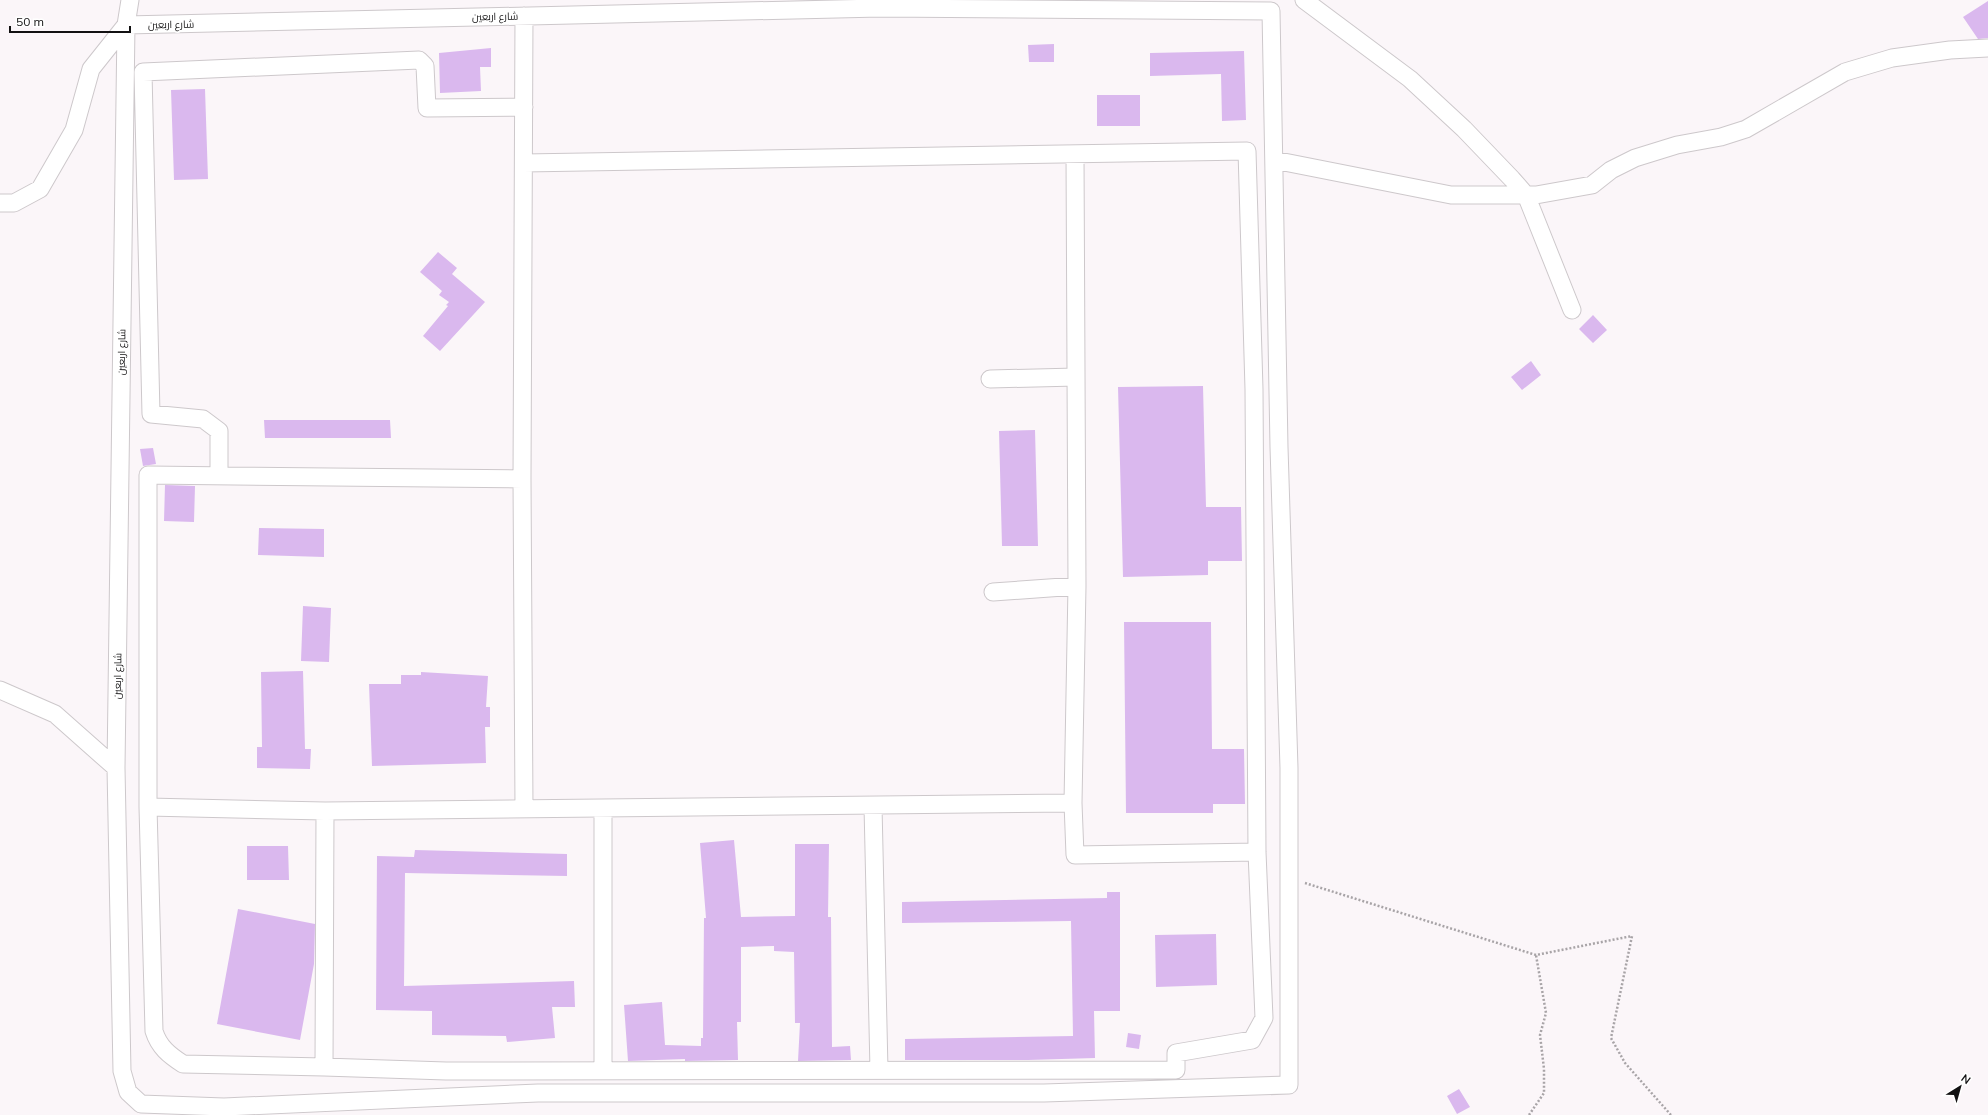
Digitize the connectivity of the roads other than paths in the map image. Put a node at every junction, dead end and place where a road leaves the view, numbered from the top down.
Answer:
1 (130, 0) edge
2 (1304, 0) edge
3 (880, 4) edge
4 (524, 16) junction
5 (126, 25) junction
6 (1988, 48) edge
7 (524, 107) junction
8 (1075, 154) junction
9 (1274, 160) junction
10 (524, 163) junction
11 (1526, 195) junction
12 (0, 203) edge
13 (1572, 310) dead end
14 (1076, 377) junction
15 (990, 379) dead end
16 (220, 476) junction
17 (522, 479) junction
18 (1077, 586) junction
19 (993, 592) dead end
20 (0, 690) edge
21 (116, 768) junction
22 (1073, 803) junction
23 (873, 806) junction
24 (148, 807) junction
25 (603, 808) junction
26 (524, 809) junction
27 (325, 811) junction
28 (1257, 852) junction
29 (324, 1066) junction
30 (879, 1070) junction
31 (603, 1071) junction
32 (288, 1110) edge

1 - 5 street
2 - 11 street
3 - 4 street, شارع اربعين
3 - 9 street, شارع اربعين
4 - 5 street, شارع اربعين
4 - 7 street
5 - 12 street
5 - 21 street, شارع اربعين
6 - 11 street
7 - 10 street
7 - 16 street
8 - 10 street
8 - 14 street
8 - 28 street
9 - 11 street
9 - 32 street, شارع اربعين
10 - 17 street
11 - 13 street
14 - 15 street
14 - 18 street
16 - 17 street
16 - 24 street
17 - 26 street
18 - 19 street
18 - 22 street
20 - 21 street
21 - 32 street, شارع اربعين
22 - 23 street
22 - 28 street
23 - 25 street
23 - 30 street
24 - 27 street
24 - 29 street
25 - 26 street
25 - 31 street
26 - 27 street
27 - 29 street
28 - 30 street
29 - 31 street
30 - 31 street

